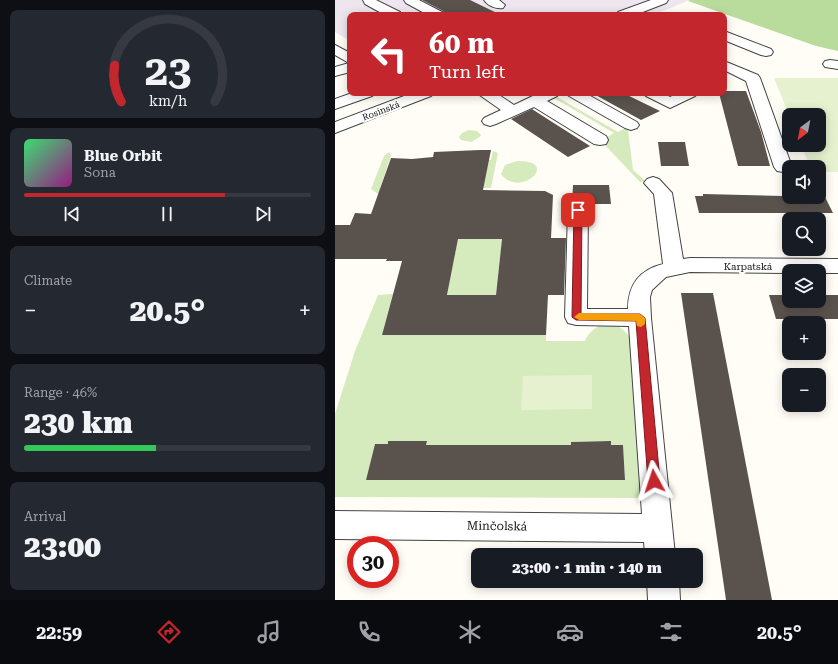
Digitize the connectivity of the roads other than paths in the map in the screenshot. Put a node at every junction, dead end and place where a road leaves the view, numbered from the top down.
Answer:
1 (412, 0) edge
2 (662, 0) edge
3 (369, 1) edge
4 (389, 12) edge
5 (432, 12) edge
6 (631, 12) edge
7 (727, 36) edge
8 (335, 49) edge
9 (766, 52) dead end
10 (347, 57) edge
11 (347, 68) edge
12 (728, 70) edge
13 (335, 72) edge
14 (358, 96) edge
15 (404, 96) edge
16 (491, 96) edge
17 (546, 96) edge
18 (579, 96) edge
19 (657, 96) edge
20 (684, 96) edge
21 (535, 101) junction
22 (335, 104) edge
23 (513, 110) junction
24 (490, 121) dead end
25 (631, 125) dead end
26 (335, 128) edge
27 (601, 140) dead end
28 (782, 164) edge
29 (653, 183) dead end
30 (578, 210) dead end
31 (838, 266) edge
32 (666, 270) junction
33 (640, 318) junction
34 (335, 524) edge
35 (659, 542) edge
36 (663, 588) edge
37 (664, 600) edge

1 - 5 street
2 - 6 street
3 - 4 street
7 - 9 street
8 - 10 street
11 - 13 street
12 - 28 street
14 - 22 street
15 - 26 street, Rosinská
16 - 23 street
17 - 21 street
18 - 25 street
19 - 20 street
21 - 23 street
21 - 27 street
23 - 24 street
29 - 32 street
30 - 33 street
31 - 32 street, Karpatská
32 - 33 street
33 - 35 street
34 - 35 street, Minčolská
36 - 37 street

